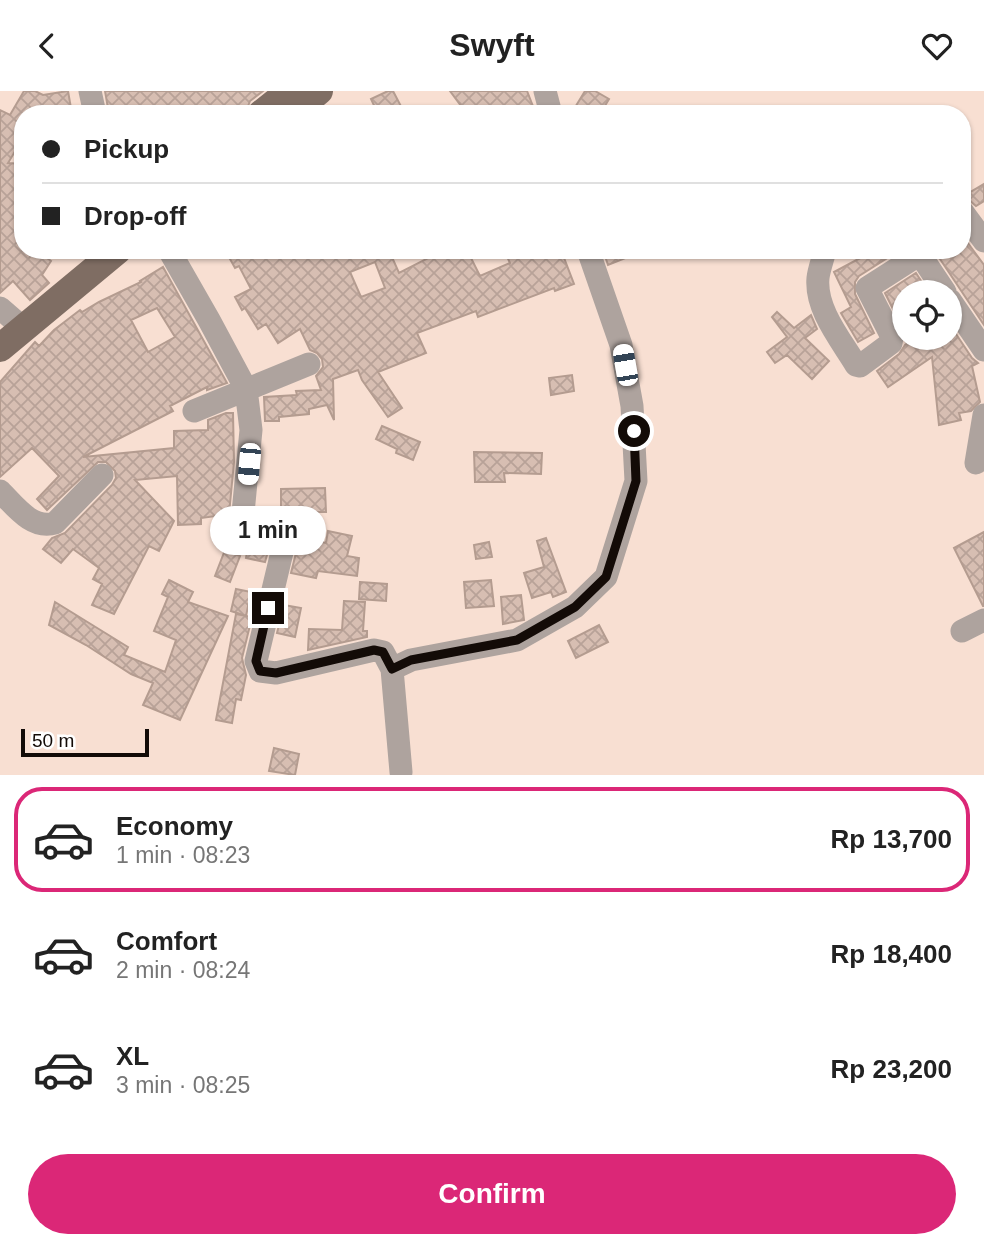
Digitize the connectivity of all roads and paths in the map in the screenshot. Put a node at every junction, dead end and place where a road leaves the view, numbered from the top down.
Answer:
1 (290, 91) edge
2 (319, 91) edge
3 (272, 105) edge
4 (302, 105) edge
5 (971, 223) edge
6 (984, 241) edge
7 (79, 259) edge
8 (104, 259) edge
9 (174, 259) edge
10 (591, 259) edge
11 (823, 259) edge
12 (908, 259) edge
13 (923, 259) edge
14 (937, 280) edge
15 (962, 318) edge
16 (8, 319) edge
17 (0, 348) edge
18 (984, 350) edge
19 (309, 364) dead end
20 (246, 389) junction
21 (194, 411) dead end
22 (984, 415) edge
23 (976, 463) dead end
24 (102, 475) dead end
25 (0, 491) edge
26 (984, 620) edge
27 (962, 631) dead end
28 (387, 661) junction
29 (401, 772) dead end

1 - 3 main road
2 - 4 main road
5 - 6 street
7 - 16 main road
8 - 16 main road
9 - 20 street
10 - 28 street
11 - 12 street
13 - 14 street
15 - 18 street
16 - 17 main road
19 - 20 street
20 - 21 street
20 - 28 street
22 - 23 street
24 - 25 street
26 - 27 street
28 - 29 street

